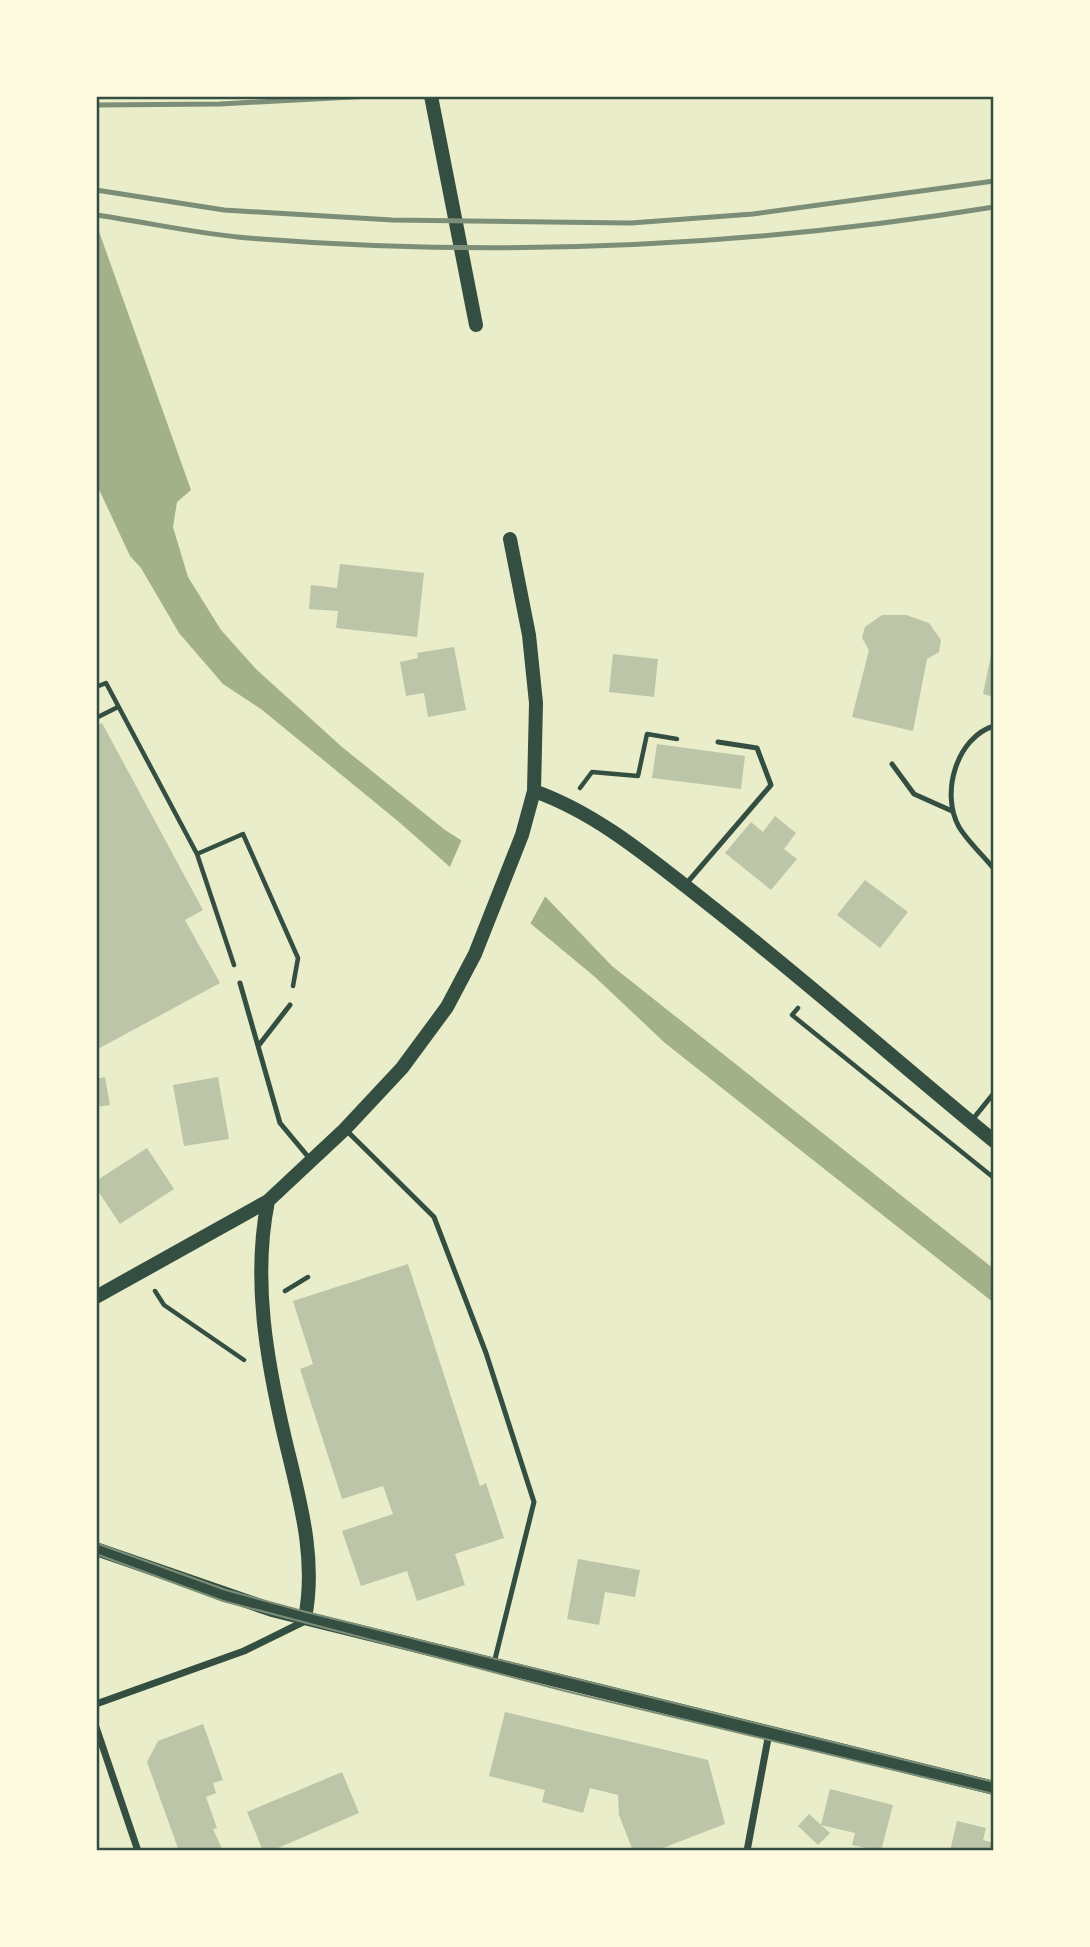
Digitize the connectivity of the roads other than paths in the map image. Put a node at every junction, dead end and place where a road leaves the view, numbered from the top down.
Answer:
1 (432, 96) edge
2 (476, 325) dead end
3 (510, 540) dead end
4 (994, 726) edge
5 (718, 742) dead end
6 (892, 764) dead end
7 (534, 791) junction
8 (952, 811) junction
9 (994, 869) edge
10 (685, 886) junction
11 (240, 983) road end
12 (290, 1004) road end
13 (259, 1045) junction
14 (994, 1093) edge
15 (971, 1122) junction
16 (345, 1129) junction
17 (994, 1141) edge
18 (312, 1161) junction
19 (268, 1201) junction
20 (96, 1297) edge
21 (96, 1549) edge
22 (304, 1618) junction
23 (493, 1666) junction
24 (96, 1703) edge
25 (96, 1727) edge
26 (769, 1732) junction
27 (994, 1788) edge
28 (138, 1851) edge
29 (747, 1851) edge

1 - 2 main road
3 - 7 main road
4 - 8 lane
5 - 10 lane
6 - 8 lane
7 - 10 main road
7 - 16 main road
8 - 9 lane
10 - 15 main road
11 - 13 lane
12 - 13 lane
13 - 18 lane
14 - 15 lane
15 - 17 main road
16 - 18 main road
16 - 23 lane
18 - 19 main road
19 - 20 main road
19 - 22 main road
21 - 22 main road
22 - 23 main road
22 - 24 street
23 - 26 main road
25 - 28 street
26 - 27 main road
26 - 29 street

